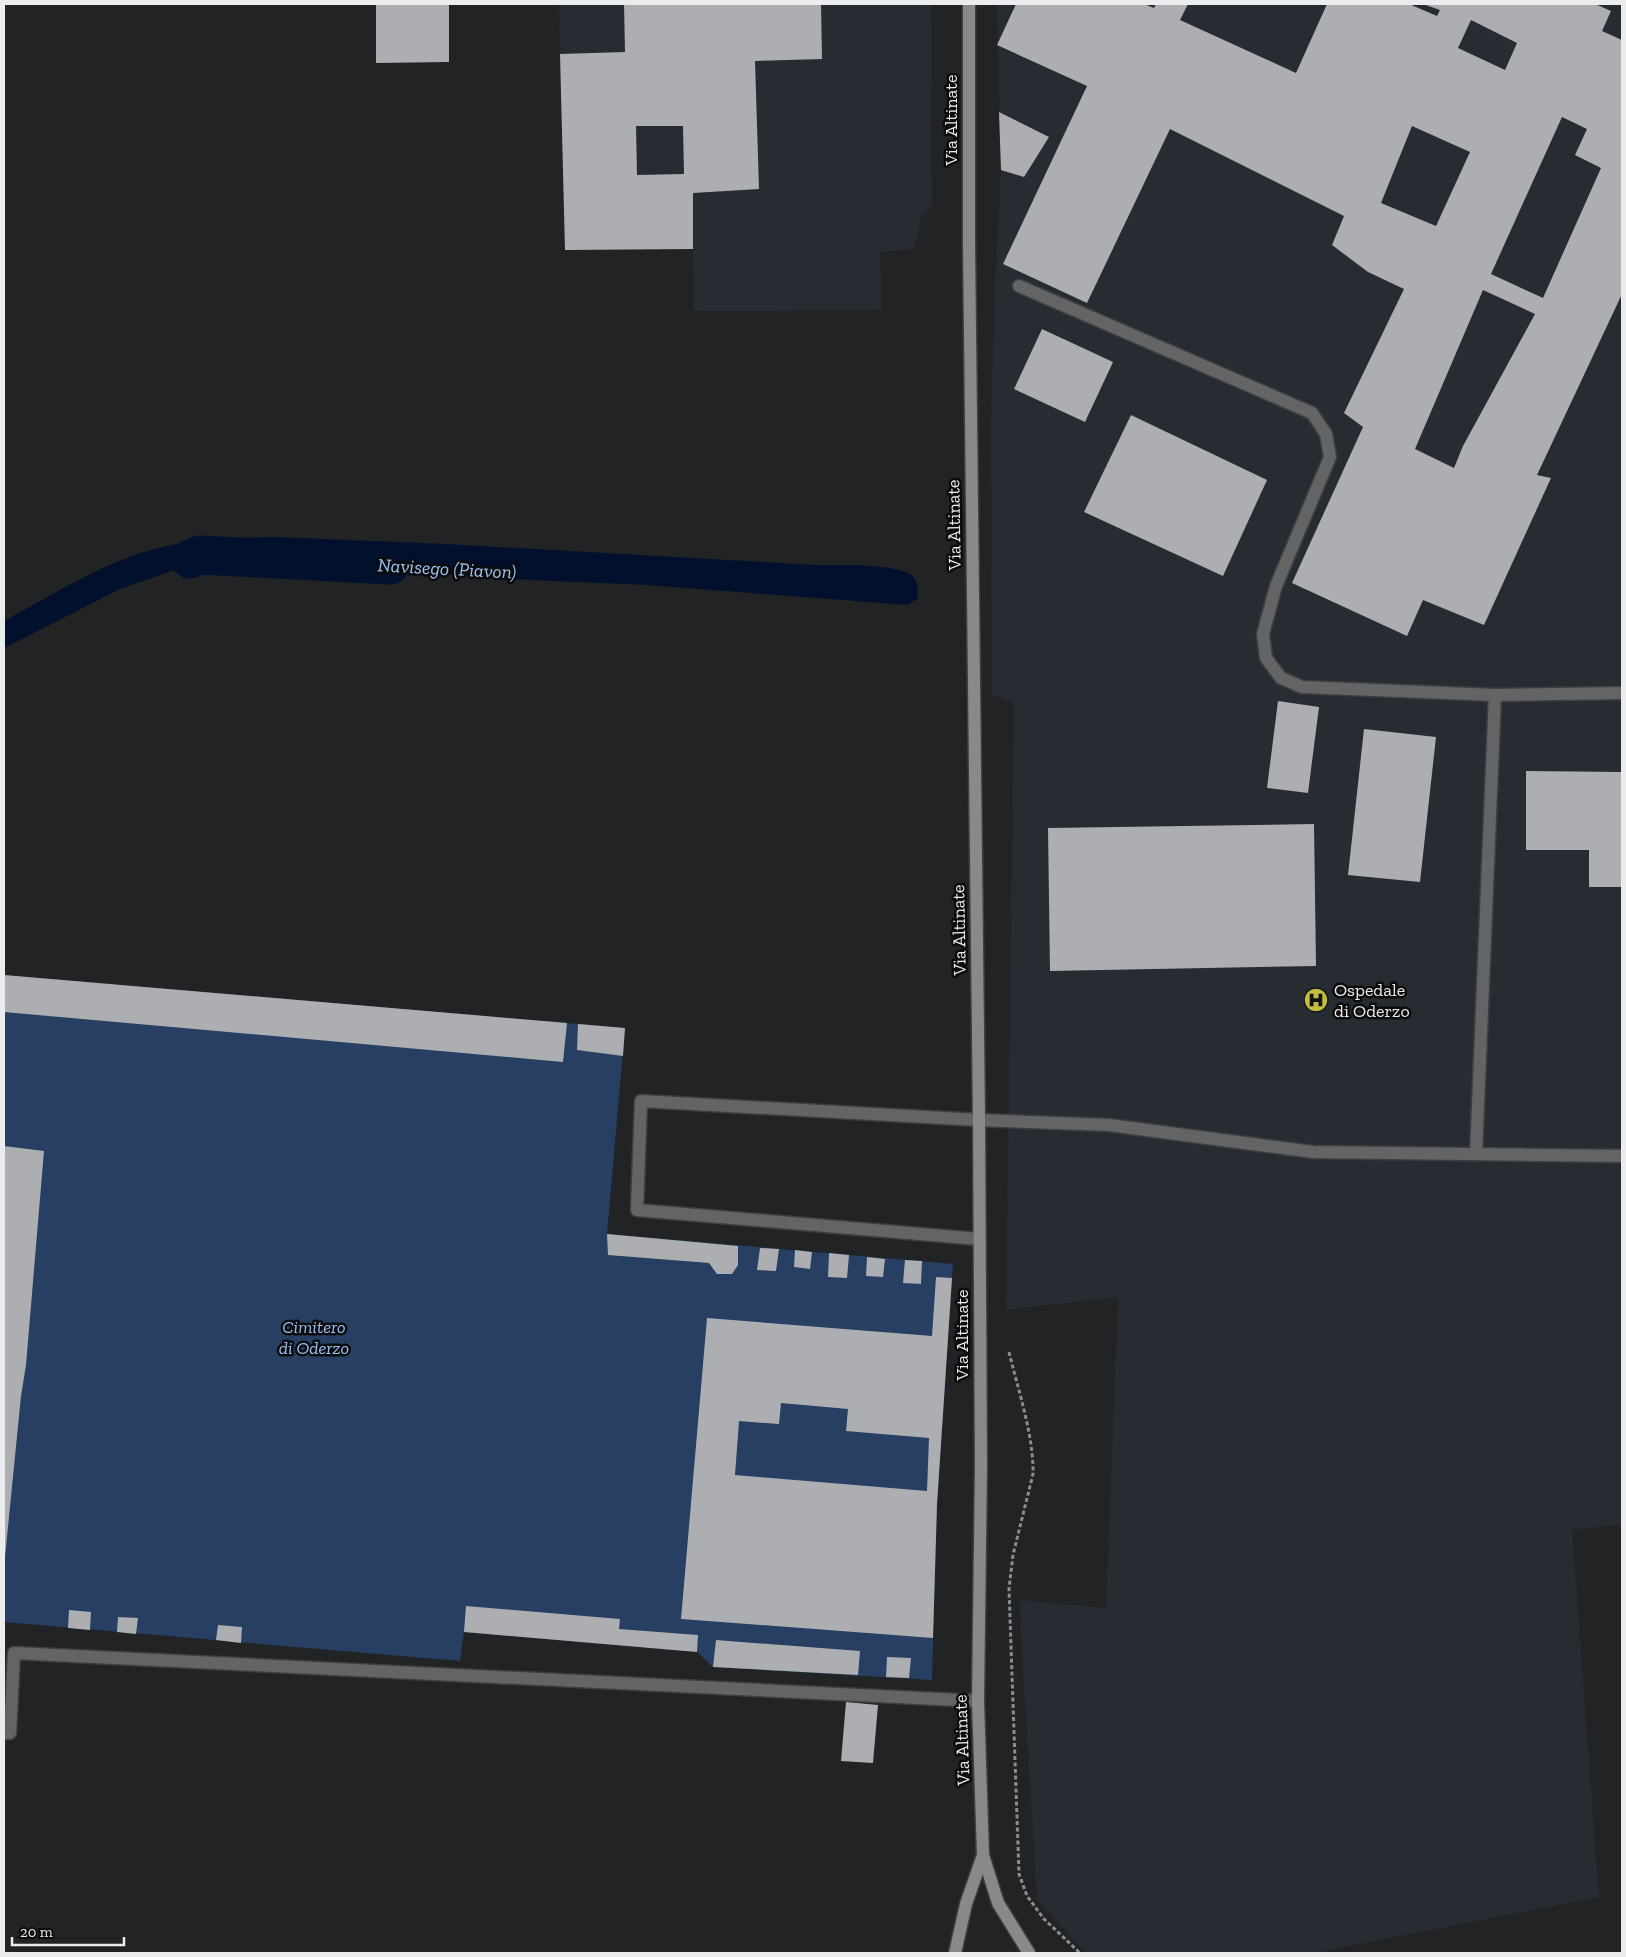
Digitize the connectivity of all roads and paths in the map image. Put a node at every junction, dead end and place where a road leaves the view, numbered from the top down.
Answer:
1 (969, 4) edge
2 (1019, 286) dead end
3 (1622, 693) edge
4 (1495, 696) junction
5 (979, 1120) junction
6 (1476, 1154) junction
7 (1622, 1156) edge
8 (979, 1239) junction
9 (1006, 1344) dead end
10 (978, 1701) junction
11 (4, 1732) edge
12 (983, 1855) junction
13 (955, 1953) edge
14 (1029, 1953) edge
15 (1080, 1953) edge

1 - 5 street, Via Altinate
2 - 4 lane
3 - 4 lane
4 - 6 lane
5 - 6 lane
5 - 8 street, Via Altinate
5 - 8 lane
6 - 7 lane
8 - 10 street, Via Altinate
9 - 15 path
10 - 11 lane
10 - 12 street, Via Altinate
12 - 13 street, Via Altinate
12 - 14 street, Via Altinate

